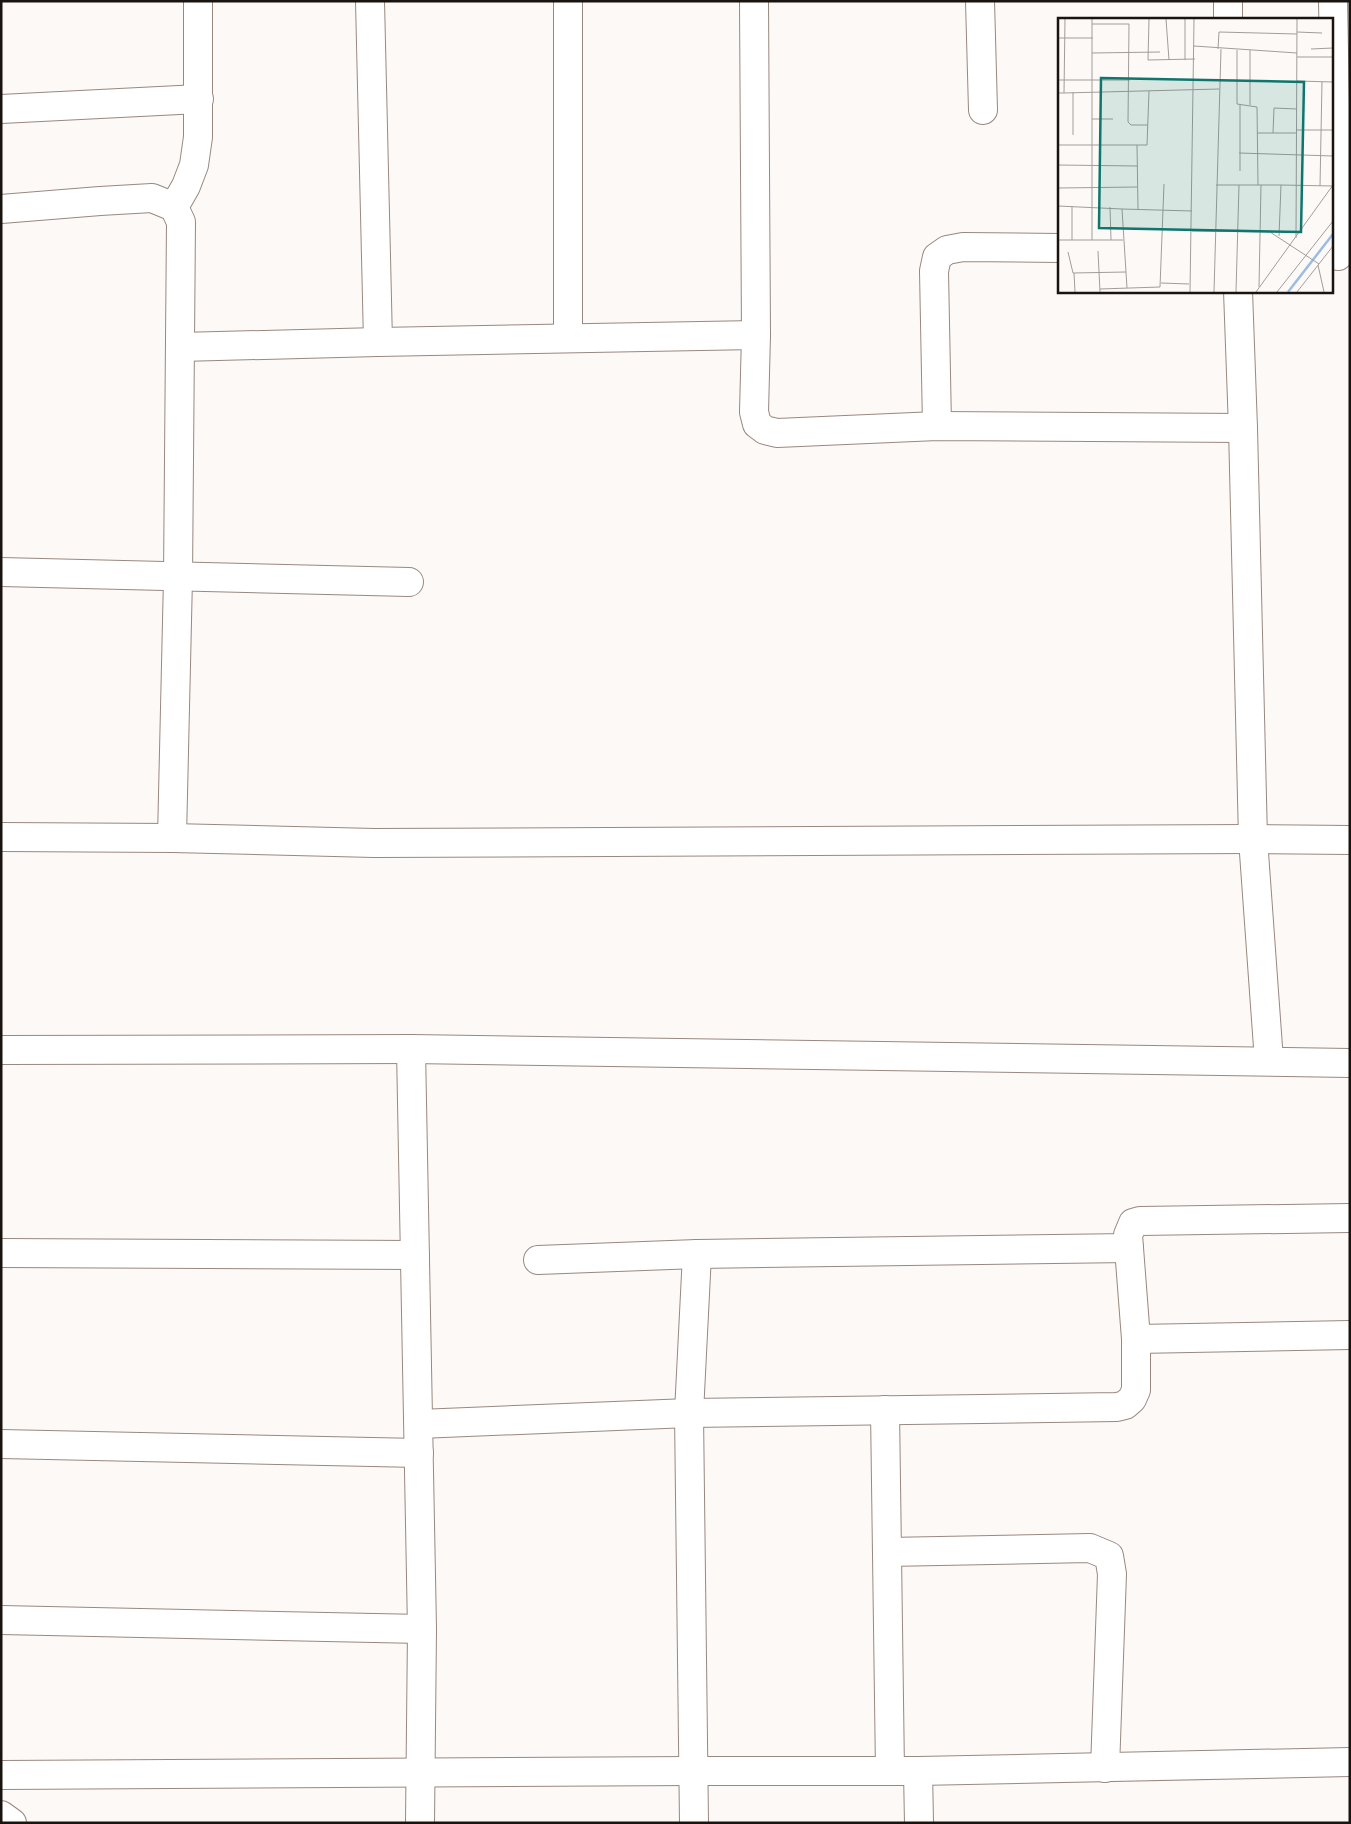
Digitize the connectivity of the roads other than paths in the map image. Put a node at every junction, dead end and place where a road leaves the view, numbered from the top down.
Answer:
1 (198, 1) edge
2 (370, 1) edge
3 (568, 1) edge
4 (754, 1) edge
5 (980, 1) edge
6 (1228, 1) edge
7 (1333, 1) edge
8 (1228, 18) edge
9 (1333, 18) edge
10 (1334, 37) edge
11 (199, 99) junction
12 (1, 108) edge
13 (983, 110) dead end
14 (174, 207) junction
15 (1, 210) edge
16 (1058, 248) edge
17 (1340, 256) edge
18 (1238, 292) edge
19 (756, 335) junction
20 (568, 338) junction
21 (378, 342) junction
22 (180, 348) junction
23 (937, 426) junction
24 (1243, 428) junction
25 (1, 572) edge
26 (178, 578) junction
27 (409, 582) dead end
28 (1, 837) edge
29 (172, 838) junction
30 (1254, 839) junction
31 (1350, 840) edge
32 (411, 1049) junction
33 (1, 1050) edge
34 (1269, 1061) junction
35 (1350, 1063) edge
36 (1350, 1218) edge
37 (1128, 1248) junction
38 (1, 1253) edge
39 (697, 1254) junction
40 (415, 1255) junction
41 (538, 1260) dead end
42 (1350, 1335) edge
43 (1136, 1339) junction
44 (885, 1410) junction
45 (689, 1413) junction
46 (419, 1424) junction
47 (1, 1444) edge
48 (419, 1453) junction
49 (887, 1552) junction
50 (1, 1620) edge
51 (422, 1630) junction
52 (1350, 1762) edge
53 (1105, 1768) junction
54 (693, 1771) junction
55 (890, 1771) junction
56 (918, 1771) junction
57 (420, 1774) junction
58 (1, 1775) edge
59 (1, 1815) edge
60 (12, 1823) edge
61 (420, 1823) edge
62 (694, 1823) edge
63 (919, 1823) edge

1 - 11 street
2 - 21 street
3 - 20 street
4 - 19 street
5 - 13 street
6 - 8 street
7 - 9 street
10 - 17 street
11 - 12 street
11 - 14 street
14 - 15 street
14 - 22 street
16 - 23 street
18 - 24 street
19 - 20 street
19 - 23 street
20 - 21 street
21 - 22 street
22 - 26 street
23 - 24 street
24 - 30 street
25 - 26 street
26 - 27 street
26 - 29 street
28 - 29 street
29 - 30 street
30 - 31 street
30 - 34 street
32 - 33 street
32 - 34 street
32 - 40 street
34 - 35 street
36 - 37 street
37 - 39 street
37 - 43 street
38 - 40 street
39 - 41 street
39 - 45 street
40 - 46 street
42 - 43 street
43 - 44 street
44 - 45 street
44 - 49 street
45 - 46 street
45 - 54 street
46 - 48 street
47 - 48 street
48 - 51 street
49 - 53 street
49 - 55 street
50 - 51 street
51 - 57 street
52 - 53 street
53 - 56 street
54 - 55 street
54 - 57 street
54 - 62 street
55 - 56 street
56 - 63 street
57 - 58 street
57 - 61 street
59 - 60 street

